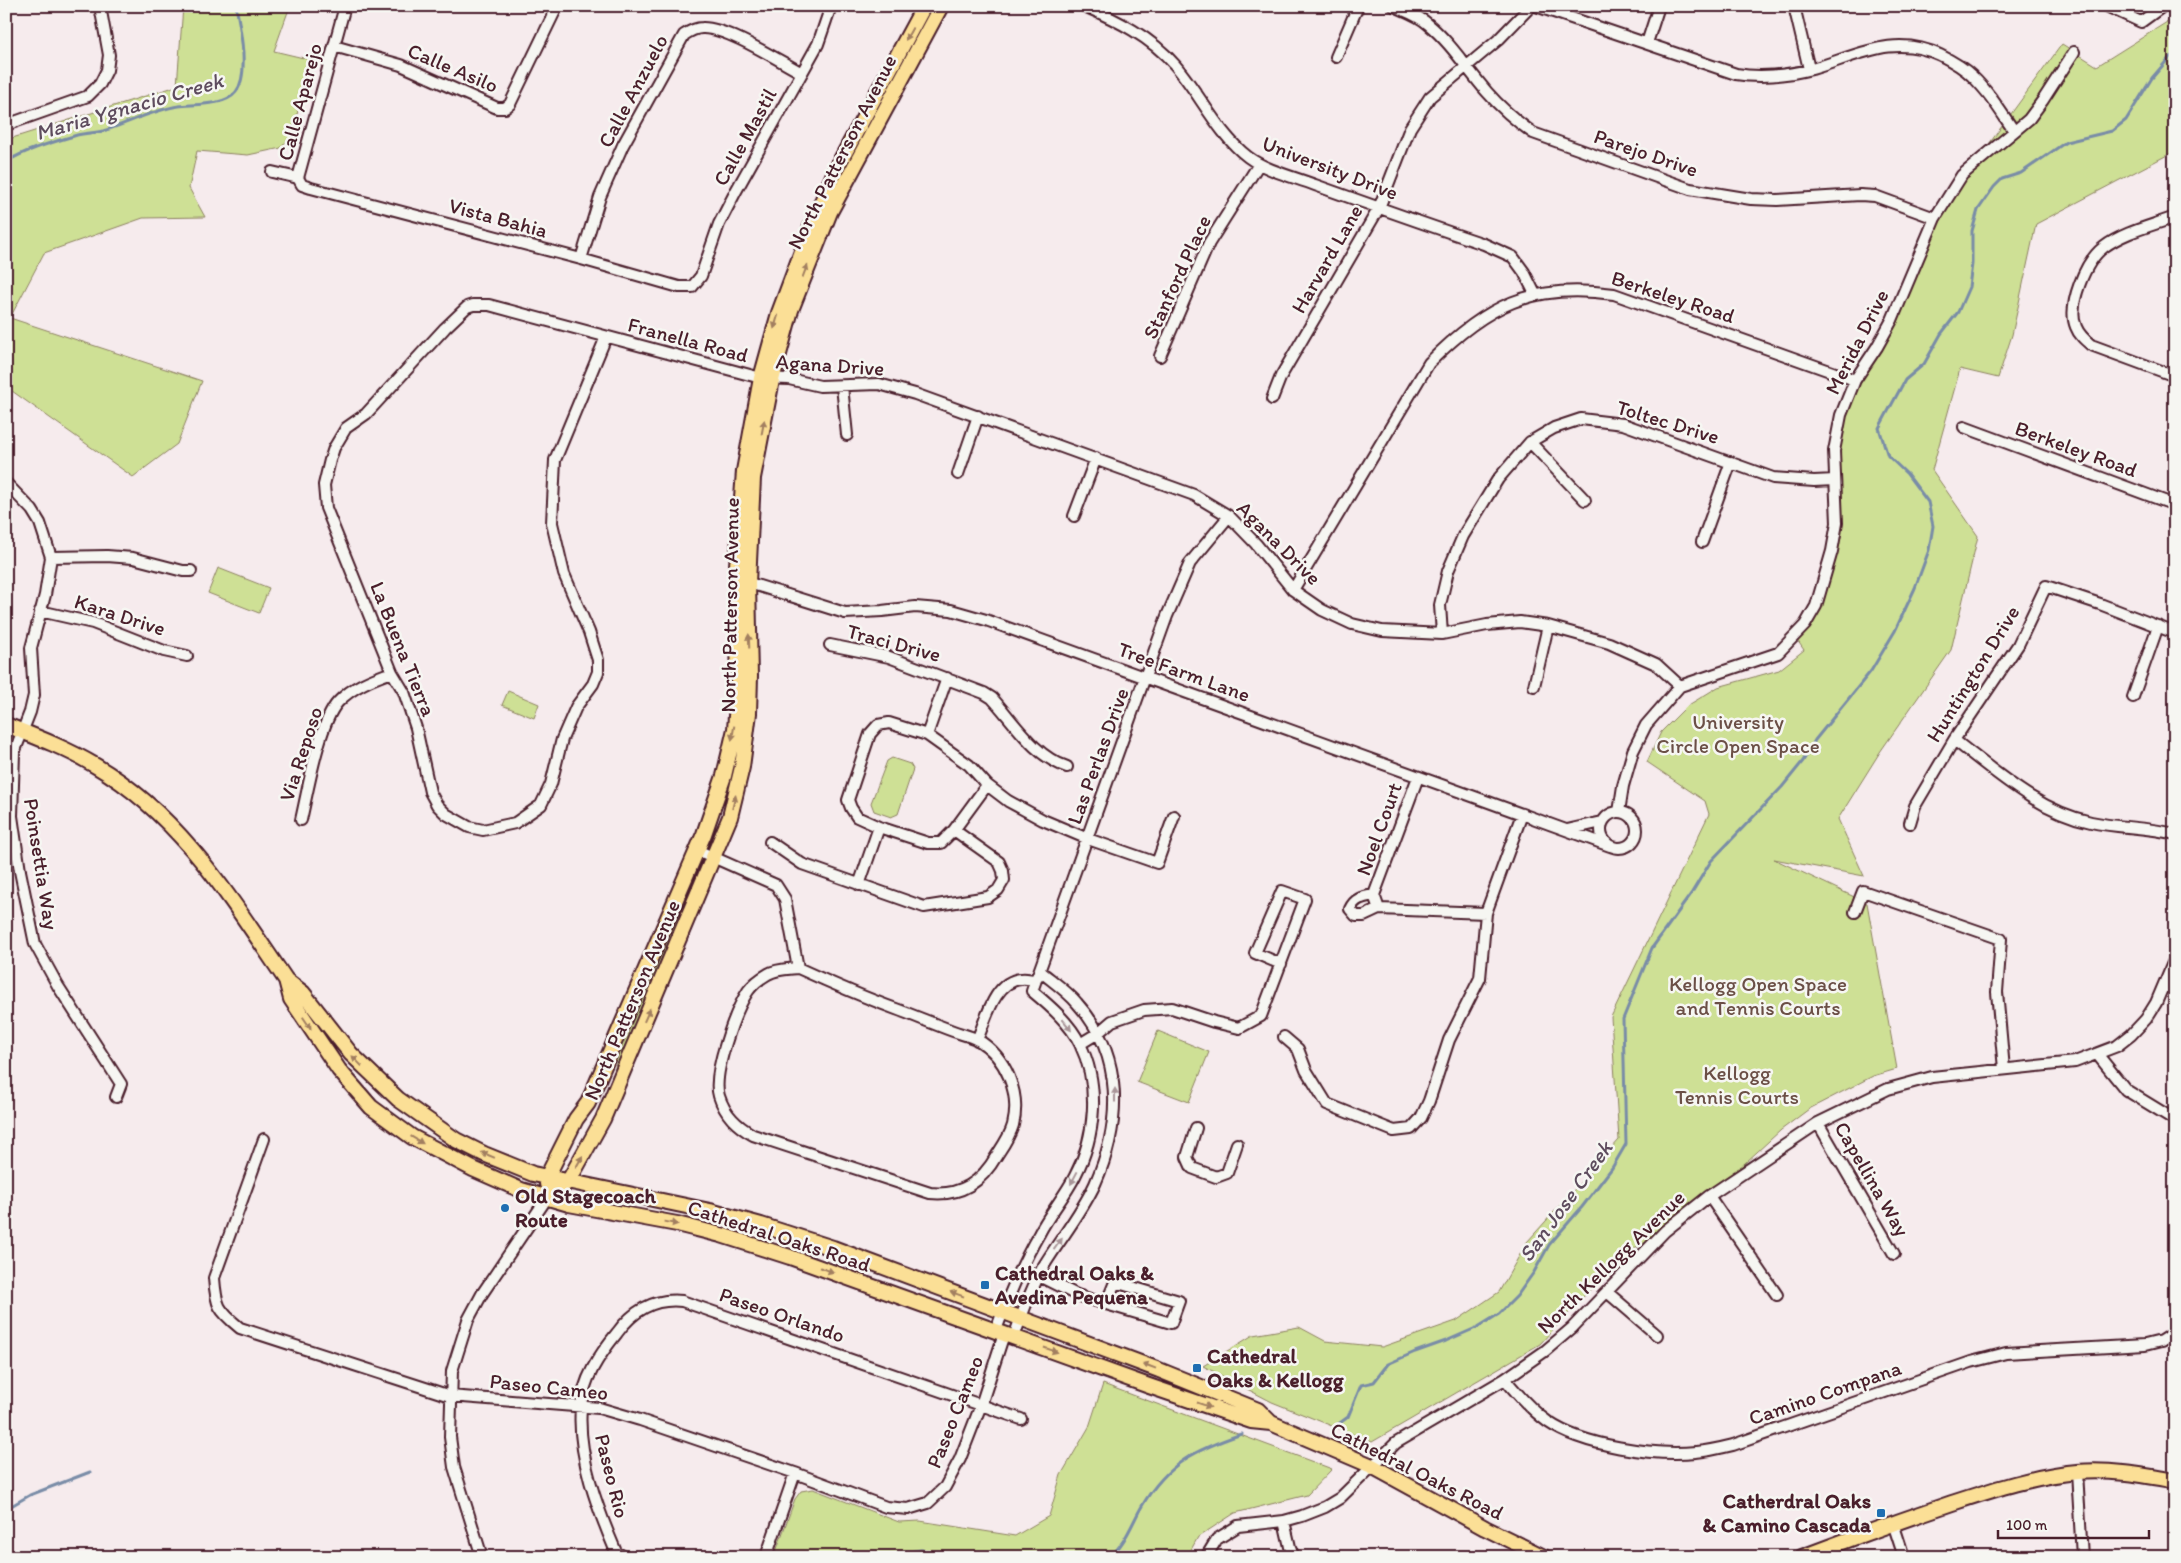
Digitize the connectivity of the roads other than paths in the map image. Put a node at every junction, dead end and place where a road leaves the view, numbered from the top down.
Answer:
1 (100, 6) edge
2 (345, 6) edge
3 (555, 6) edge
4 (831, 6) edge
5 (924, 6) edge
6 (941, 6) edge
7 (1084, 6) edge
8 (1358, 6) edge
9 (1394, 6) edge
10 (1531, 6) edge
11 (1536, 6) edge
12 (1660, 6) edge
13 (1794, 6) edge
14 (2106, 6) edge
15 (2163, 6) edge
16 (1646, 42) junction
17 (334, 46) junction
18 (2074, 52) dead end
19 (1336, 57) dead end
20 (1466, 66) junction
21 (1810, 69) junction
22 (802, 73) junction
23 (7, 122) edge
24 (2014, 130) junction
25 (1259, 164) junction
26 (272, 172) dead end
27 (298, 178) junction
28 (1378, 208) junction
29 (2175, 217) edge
30 (1935, 218) junction
31 (581, 259) junction
32 (692, 287) joint
33 (1535, 294) junction
34 (606, 337) junction
35 (1160, 356) dead end
36 (2175, 376) edge
37 (767, 379) junction
38 (1855, 380) junction
39 (842, 386) junction
40 (1272, 399) dead end
41 (978, 416) junction
42 (1964, 427) dead end
43 (847, 435) dead end
44 (1530, 442) junction
45 (1096, 458) junction
46 (1731, 462) junction
47 (958, 474) dead end
48 (1835, 480) junction
49 (6, 483) edge
50 (1585, 500) dead end
51 (2175, 505) edge
52 (1074, 516) dead end
53 (1229, 516) junction
54 (1702, 542) dead end
55 (51, 557) junction
56 (191, 571) dead end
57 (742, 581) junction
58 (1293, 590) junction
59 (40, 610) junction
60 (1548, 626) junction
61 (2158, 626) junction
62 (2175, 633) edge
63 (1442, 634) junction
64 (830, 646) dead end
65 (187, 656) dead end
66 (392, 672) junction
67 (947, 678) junction
68 (1146, 678) junction
69 (1534, 686) dead end
70 (1680, 686) junction
71 (2133, 697) dead end
72 (6, 725) edge
73 (21, 731) junction
74 (927, 735) junction
75 (1954, 740) junction
76 (1067, 767) dead end
77 (1418, 777) junction
78 (987, 785) junction
79 (1619, 812) junction
80 (1522, 814) junction
81 (1174, 816) dead end
82 (301, 820) dead end
83 (1602, 822) junction
84 (1910, 823) dead end
85 (879, 827) junction
86 (954, 830) junction
87 (1566, 830) junction
88 (2175, 834) edge
89 (1088, 839) junction
90 (770, 842) dead end
91 (1610, 846) junction
92 (697, 850) junction
93 (714, 857) junction
94 (859, 885) junction
95 (1374, 895) junction
96 (1379, 909) junction
97 (1855, 912) dead end
98 (1486, 913) junction
99 (2175, 958) edge
100 (1280, 964) junction
101 (798, 968) junction
102 (1038, 975) junction
103 (286, 980) junction
104 (2170, 987) edge
105 (1098, 1033) junction
106 (1284, 1037) dead end
107 (977, 1040) junction
108 (1080, 1044) junction
109 (2097, 1054) junction
110 (2004, 1069) junction
111 (116, 1097) dead end
112 (2175, 1120) edge
113 (1818, 1123) junction
114 (1196, 1128) dead end
115 (264, 1139) dead end
116 (1238, 1144) dead end
117 (547, 1177) junction
118 (568, 1182) junction
119 (1708, 1196) junction
120 (547, 1198) junction
121 (1894, 1254) dead end
122 (1018, 1271) junction
123 (1039, 1276) junction
124 (1607, 1292) junction
125 (1778, 1295) dead end
126 (1106, 1304) junction
127 (1003, 1312) junction
128 (1021, 1319) junction
129 (2175, 1332) edge
130 (1005, 1334) junction
131 (1657, 1335) dead end
132 (1505, 1379) junction
133 (450, 1396) junction
134 (981, 1404) junction
135 (580, 1407) junction
136 (1021, 1419) dead end
137 (1272, 1423) junction
138 (1372, 1466) junction
139 (2077, 1472) junction
140 (795, 1473) junction
141 (2175, 1481) edge
142 (1284, 1521) junction
143 (1893, 1523) junction
144 (619, 1555) edge
145 (482, 1557) edge
146 (766, 1557) edge
147 (1206, 1557) edge
148 (1294, 1557) edge
149 (1544, 1557) edge
150 (1802, 1557) edge
151 (1904, 1557) edge
152 (2082, 1557) edge

1 - 23 street
2 - 17 street, Calle Aparejo
3 - 17 street, Calle Asilo
4 - 22 street, Calle Mastil
5 -> 37 main road, North Patterson Avenue
37 -> 6 main road, North Patterson Avenue
7 - 25 street, University Drive
8 - 19 street
9 - 20 street, Parejo Drive
10 - 20 street, Harvard Lane
11 - 16 street
12 - 16 street
13 - 21 street
14 - 15 street
16 - 21 street
17 - 27 street, Calle Aparejo
18 - 24 street, Merida Drive
20 - 28 street, Harvard Lane
20 - 30 street, Parejo Drive
21 - 24 street
22 - 31 street, Calle Anzuelo
22 - 32 street, Calle Mastil
24 - 30 street, Merida Drive
25 - 28 street, University Drive
25 - 35 street, Stanford Place
26 - 27 street, Vista Bahia
27 - 31 street, Vista Bahia
28 - 33 street, University Drive
28 - 40 street, Harvard Lane
29 - 36 street
30 - 38 street, Merida Drive
31 - 32 street, Vista Bahia
33 - 38 street, Berkeley Road
33 - 58 street, Berkeley Road
34 - 37 street, Franella Road
34 - 66 street, La Buena Tierra
34 - 66 street, La Buena Tierra
37 - 39 street, Agana Drive
37 - 57 main road, North Patterson Avenue
38 - 48 street, Merida Drive
39 - 41 street, Agana Drive
39 - 43 street
41 - 45 street, Agana Drive
41 - 47 street
42 - 51 street, Berkeley Road
44 - 46 street, Toltec Drive
44 - 50 street
44 - 63 street, Toltec Drive
45 - 52 street
45 - 53 street, Agana Drive
46 - 48 street, Toltec Drive
46 - 54 street
48 - 70 street, Merida Drive
49 - 55 street, Poinsettia Way
53 - 58 street, Agana Drive
53 - 68 street, Las Perlas Drive
55 - 56 street
55 - 59 street, Poinsettia Way
57 - 68 street, Tree Farm Lane
57 -> 92 main road, North Patterson Avenue
93 -> 57 main road, North Patterson Avenue
58 - 63 street, Agana Drive
59 - 65 street, Kara Drive
59 - 73 street, Poinsettia Way
60 - 63 street, Agana Drive
60 - 69 street
60 - 70 street, Agana Drive
61 - 62 street, Huntington Drive
61 - 71 street
61 - 75 street, Huntington Drive
64 - 67 street, Traci Drive
66 - 82 street, Via Reposo
67 - 74 street, Traci Drive
67 - 76 street, Traci Drive
68 - 77 street, Tree Farm Lane
68 - 89 street, Las Perlas Drive
70 - 79 street
72 - 73 main road, Cathedral Oaks Road
73 - 103 main road, Cathedral Oaks Road
73 - 111 street, Poinsettia Way
74 - 78 street
74 - 85 street
75 - 84 street, Huntington Drive
75 - 88 street
77 - 80 street, Tree Farm Lane
77 - 95 street, Noel Court
78 - 86 street
78 - 89 street
79 - 83 street
79 - 91 street
80 - 87 street, Tree Farm Lane
80 - 98 street
81 - 89 street
83 - 87 street
83 - 91 street
85 - 86 street
85 - 94 street
86 - 94 street
87 - 91 street, Tree Farm Lane
89 - 102 street, Las Perlas Drive
90 - 94 street
92 - 93 street
92 - 117 main road, North Patterson Avenue
93 - 101 street
118 -> 93 main road, North Patterson Avenue
95 - 96 street, Noel Court
95 - 96 street, Noel Court
96 - 98 street, Noel Court
97 - 110 street
98 - 106 street
99 - 104 street, North Kellogg Avenue
100 - 100 street
100 - 105 street
101 - 107 street
101 - 107 street
102 - 105 street
102 - 107 street
102 -> 108 street, Las Perlas Drive
117 -> 103 main road, Cathedral Oaks Road
103 -> 120 main road, Cathedral Oaks Road
104 - 109 street, North Kellogg Avenue
105 - 108 street
123 -> 105 street
108 -> 122 street
109 - 110 street, North Kellogg Avenue
109 - 112 street
110 - 113 street, North Kellogg Avenue
113 - 119 street, North Kellogg Avenue
113 - 121 street, Capellina Way
114 - 116 street
115 - 133 street, Paseo Cameo
117 - 118 main road, Cathedral Oaks Road
117 - 120 main road, North Patterson Avenue
118 - 120 main road, North Patterson Avenue
127 -> 118 main road, Cathedral Oaks Road
119 - 124 street, North Kellogg Avenue
119 - 125 street
120 -> 130 main road, Cathedral Oaks Road
120 - 133 street, North Patterson Avenue
122 - 123 street
122 - 127 street
123 - 126 street
123 - 128 street
124 - 131 street
124 - 132 street, North Kellogg Avenue
126 - 126 street
127 - 128 main road, Cathedral Oaks Road
127 - 130 street
128 - 130 street
137 -> 128 main road, Cathedral Oaks Road
129 - 132 street, Camino Compana
130 - 134 street, Paseo Cameo
130 -> 137 main road, Cathedral Oaks Road
132 - 138 street, North Kellogg Avenue
133 - 135 street, Paseo Cameo
133 - 145 street, North Patterson Avenue
134 - 135 street, Paseo Orlando
134 - 136 street, Paseo Orlando
134 - 140 street, Paseo Cameo
135 - 140 street, Paseo Cameo
135 - 144 street, Paseo Rio
137 - 138 main road, Cathedral Oaks Road
138 - 142 street, North Kellogg Avenue
138 - 149 main road, Cathedral Oaks Road
139 - 141 main road
139 - 143 main road
139 - 152 street
140 - 146 street
142 - 147 street, North Kellogg Avenue
142 - 148 street
143 - 150 main road
143 - 151 street

